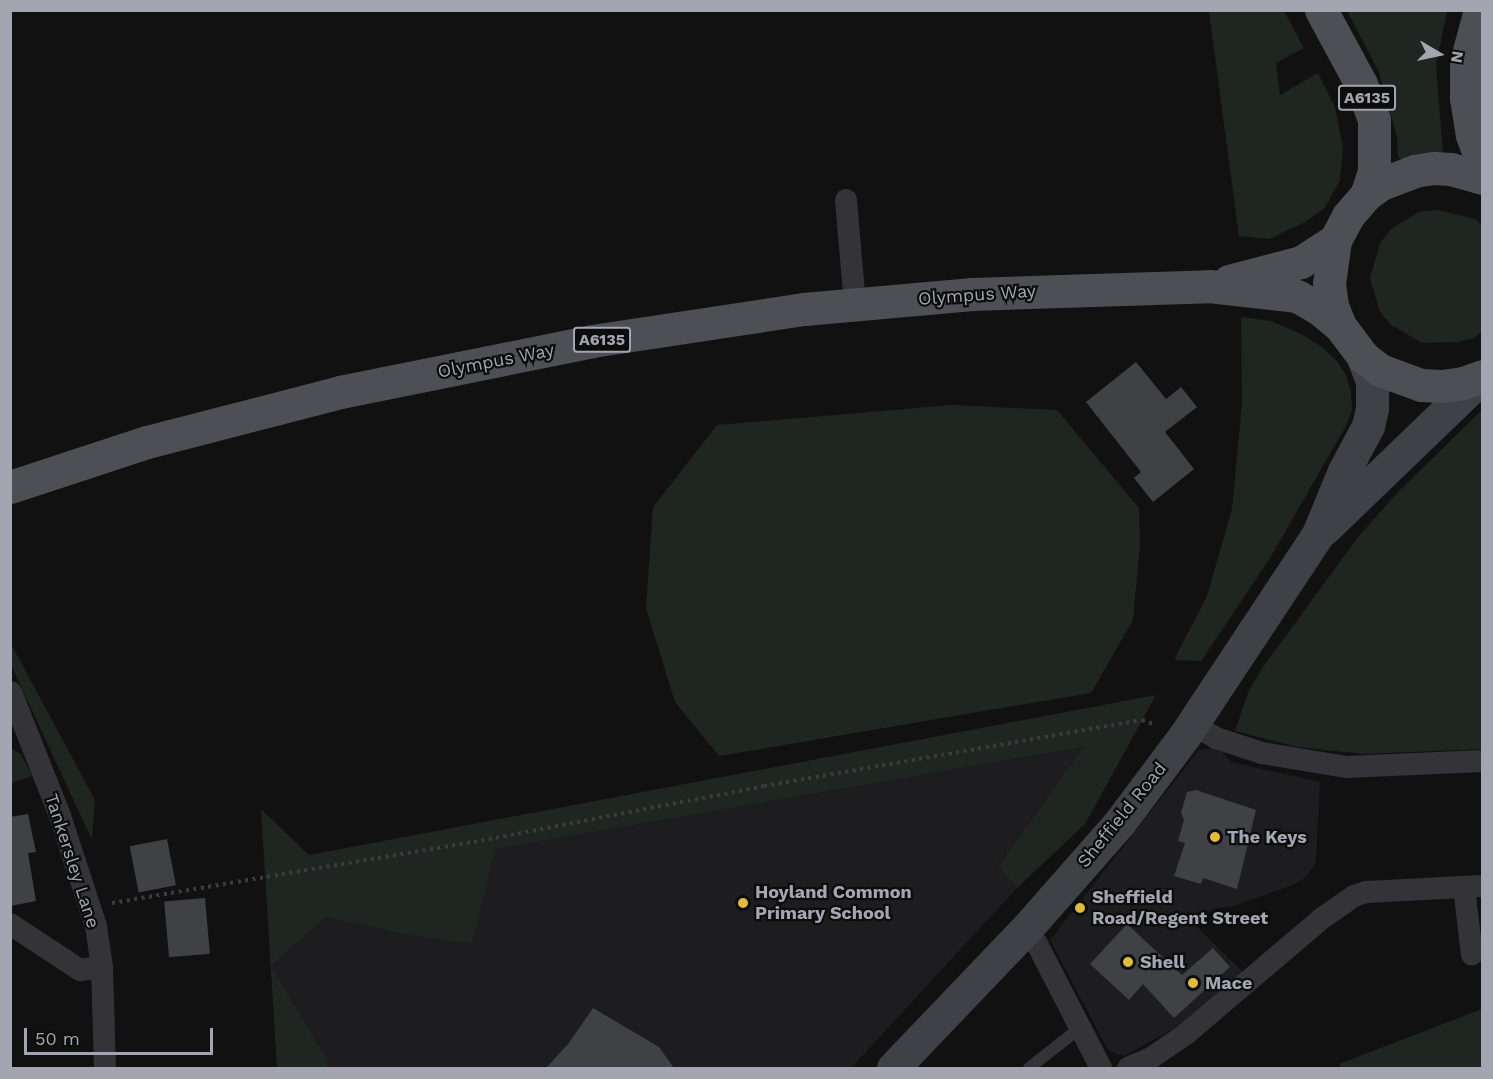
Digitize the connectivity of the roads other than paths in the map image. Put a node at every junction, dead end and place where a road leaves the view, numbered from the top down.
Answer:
1 (1321, 10) edge
2 (1480, 10) edge
3 (1482, 163) edge
4 (1482, 178) edge
5 (1366, 195) junction
6 (846, 200) dead end
7 (1335, 240) junction
8 (1209, 286) junction
9 (855, 305) junction
10 (1340, 326) junction
11 (1363, 357) junction
12 (1482, 377) edge
13 (10, 487) edge
14 (1318, 534) junction
15 (11, 692) edge
16 (1189, 729) junction
17 (18, 732) edge
18 (1482, 761) edge
19 (1473, 887) edge
20 (10, 924) edge
21 (1026, 929) junction
22 (1472, 955) dead end
23 (102, 967) junction
24 (1080, 1028) junction
25 (105, 1068) edge
26 (893, 1068) edge
27 (1029, 1068) edge
28 (1101, 1068) edge
29 (1128, 1068) edge

1 - 5 main road, A6135
2 - 3 main road
4 - 5 main road
5 - 7 main road
6 - 9 street
7 - 8 main road, Olympus Way / A6135
7 - 10 main road
8 - 9 main road, Olympus Way / A6135
8 - 10 main road, Olympus Way / A6135
9 - 13 main road, Olympus Way / A6135
10 - 11 main road
11 - 12 main road
11 - 14 main road, Sheffield Road
12 - 14 main road, Sheffield Road
14 - 16 main road, Sheffield Road
15 - 17 street, Tankersley Lane
16 - 18 street
16 - 21 main road, Sheffield Road
17 - 23 street, Tankersley Lane
19 - 22 street
19 - 29 street
20 - 23 street
21 - 24 street
21 - 26 main road, Sheffield Road
23 - 25 street, Tankersley Lane
24 - 27 lane
24 - 28 street

